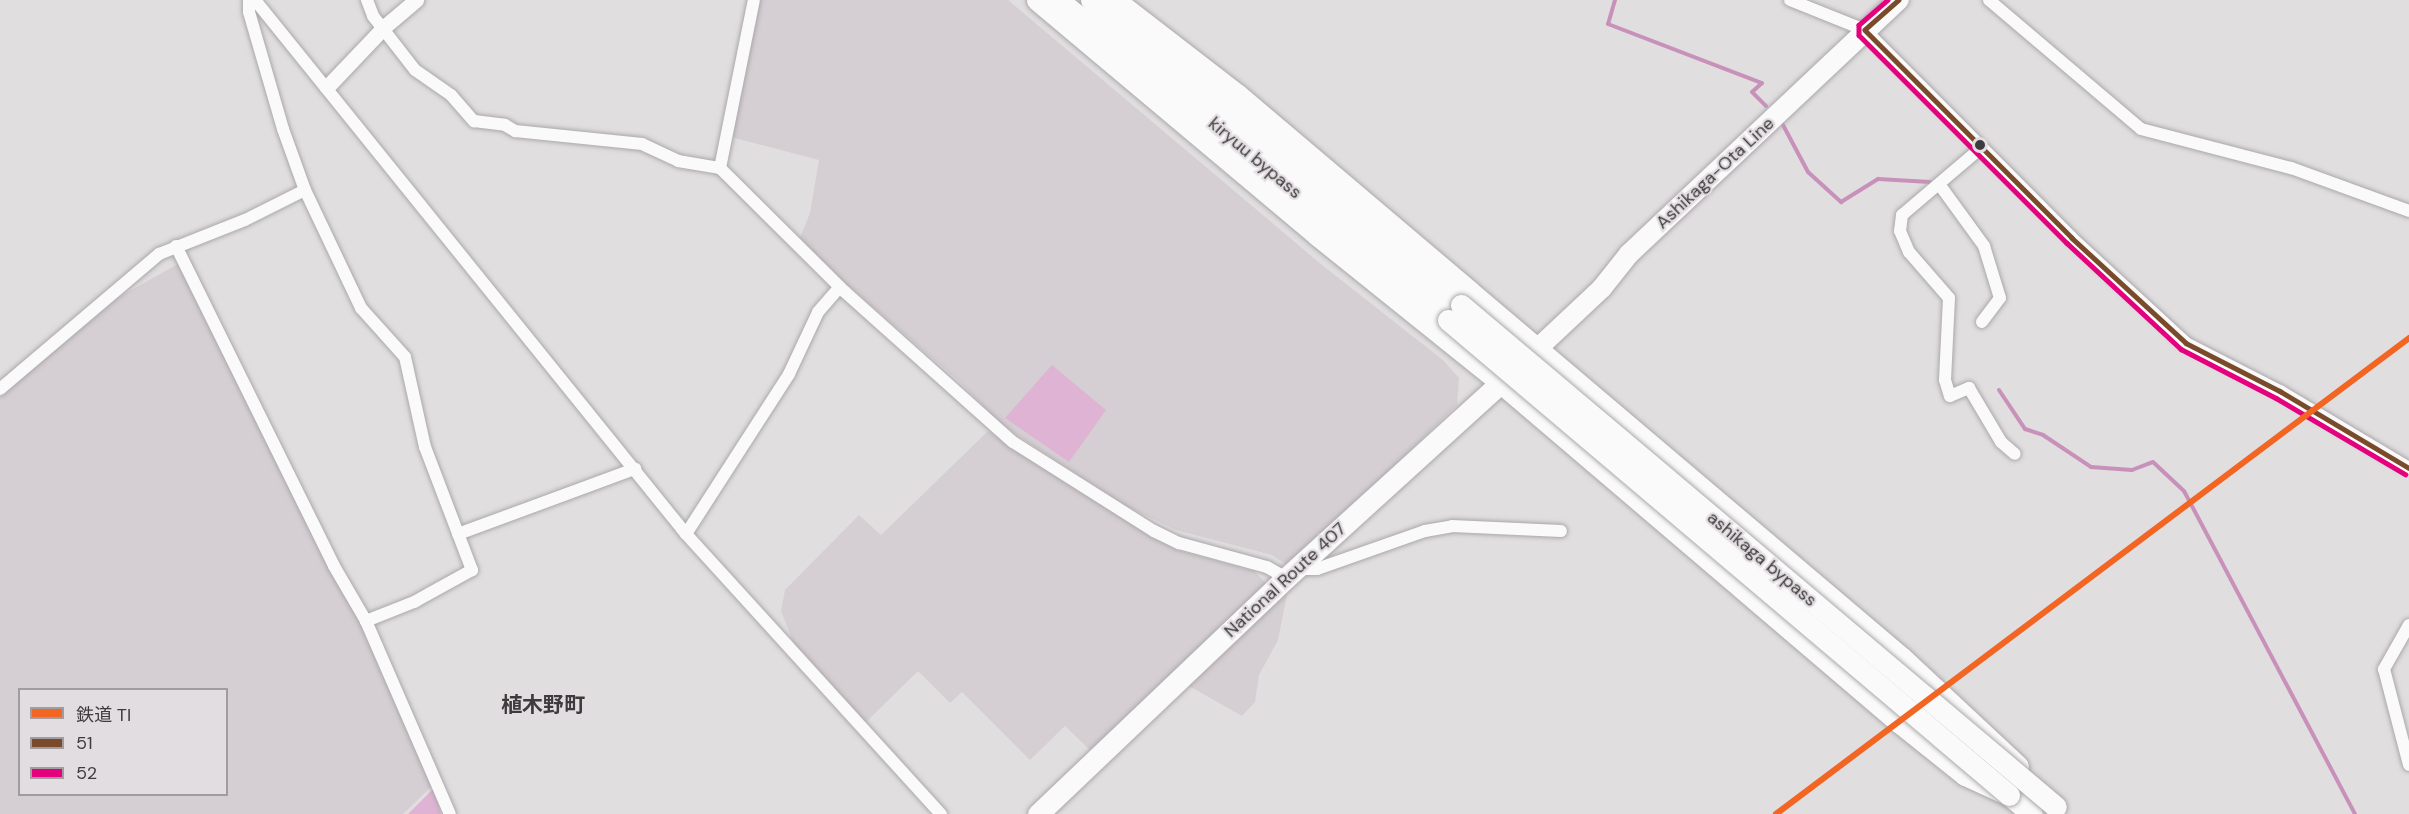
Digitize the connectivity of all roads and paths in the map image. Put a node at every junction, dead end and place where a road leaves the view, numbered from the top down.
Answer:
1 (249, 0) edge
2 (255, 0) edge
3 (367, 0) edge
4 (416, 0) edge
5 (754, 0) edge
6 (1037, 0) edge
7 (1058, 0) edge
8 (1092, 0) edge
9 (1115, 0) edge
10 (1790, 0) edge
11 (1899, 0) edge
12 (1989, 0) edge
13 (384, 27) junction
14 (1865, 30) junction
15 (327, 87) junction
16 (1982, 147) junction
17 (720, 168) junction
18 (1939, 184) junction
19 (305, 190) junction
20 (2409, 211) edge
21 (176, 246) junction
22 (840, 287) junction
23 (1454, 312) junction
24 (1982, 322) dead end
25 (1536, 350) junction
26 (1500, 383) junction
27 (0, 389) edge
28 (2015, 454) dead end
29 (2409, 468) edge
30 (634, 470) junction
31 (1562, 531) dead end
32 (458, 534) junction
33 (686, 534) junction
34 (1292, 574) junction
35 (366, 621) junction
36 (2409, 625) edge
37 (2409, 765) edge
38 (2008, 795) junction
39 (2060, 811) edge
40 (450, 814) edge
41 (940, 814) edge
42 (1038, 814) edge
43 (2032, 814) edge

1 - 19 street
2 - 15 street
3 - 13 street
4 - 13 street
5 - 17 street
6 - 26 highway
7 - 23 highway, kiryuu bypass
8 - 23 highway, kiryuu bypass
9 - 25 highway
10 - 14 street
11 - 14 main road, Ashikaga-Ota Line
12 - 20 street
13 - 15 street
13 - 17 street
14 - 16 street
14 - 25 main road, Ashikaga-Ota Line
15 - 30 street
16 - 18 street
16 - 29 street
17 - 22 street
18 - 24 street
18 - 28 street
19 - 21 street
19 - 32 street
21 - 27 street
21 - 35 street
22 - 33 street
22 - 34 street
23 - 38 highway, ashikaga bypass, bridge
23 - 39 highway, ashikaga bypass, bridge
25 - 26 highway, National Route 407
25 - 39 highway, bridge
26 - 34 highway, National Route 407
26 - 38 highway
30 - 32 street
30 - 33 street
31 - 34 street
32 - 35 street
33 - 41 street
34 - 42 highway, National Route 407
35 - 40 street
36 - 37 street
38 - 43 highway, ashikaga bypass

